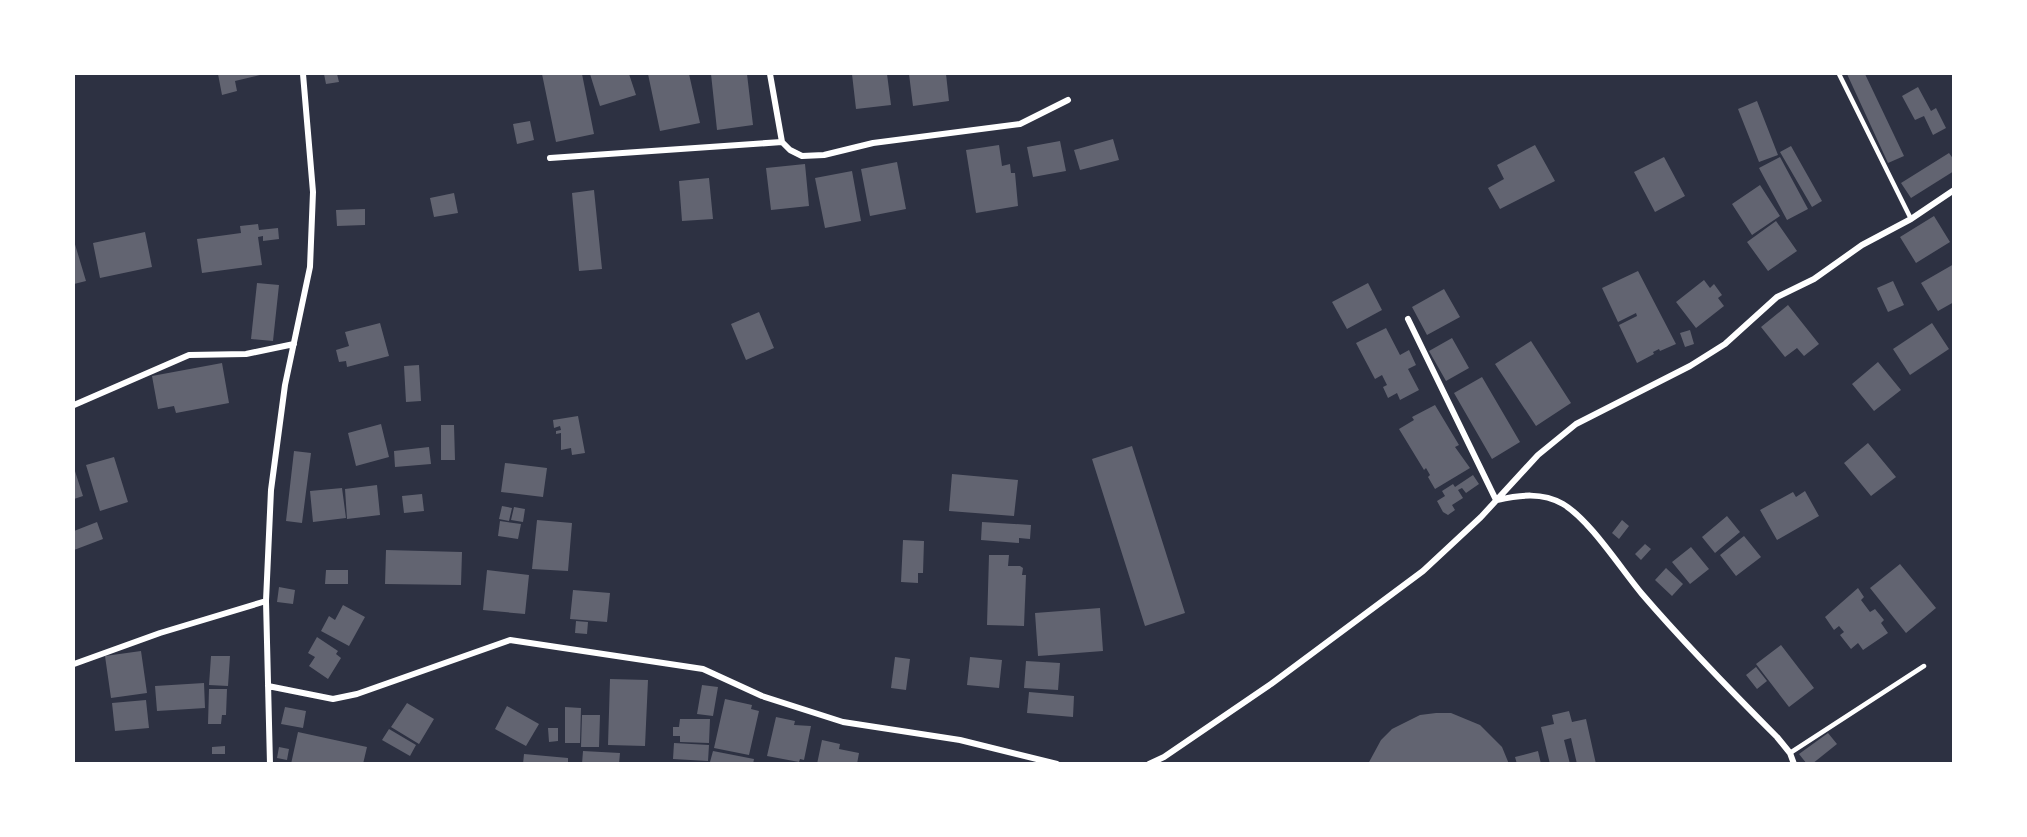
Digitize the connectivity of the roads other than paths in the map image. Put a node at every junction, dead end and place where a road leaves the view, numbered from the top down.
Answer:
1 (303, 74) edge
2 (770, 74) edge
3 (1839, 74) edge
4 (1068, 100) dead end
5 (782, 142) junction
6 (550, 158) dead end
7 (1953, 190) edge
8 (1911, 219) junction
9 (1408, 320) dead end
10 (294, 344) junction
11 (74, 405) edge
12 (1496, 500) junction
13 (266, 602) junction
14 (74, 664) edge
15 (1924, 666) dead end
16 (268, 686) junction
17 (1790, 753) junction
18 (270, 764) edge
19 (1057, 764) edge
20 (1149, 764) edge
21 (1794, 764) edge

1 - 10 street
2 - 5 street
3 - 8 lane
4 - 5 street
5 - 6 street
7 - 8 street
8 - 12 street
9 - 12 street
10 - 11 street
10 - 13 street
12 - 17 street
12 - 20 street
13 - 14 street
13 - 16 street
15 - 17 lane
16 - 18 street
16 - 19 street
17 - 21 street

